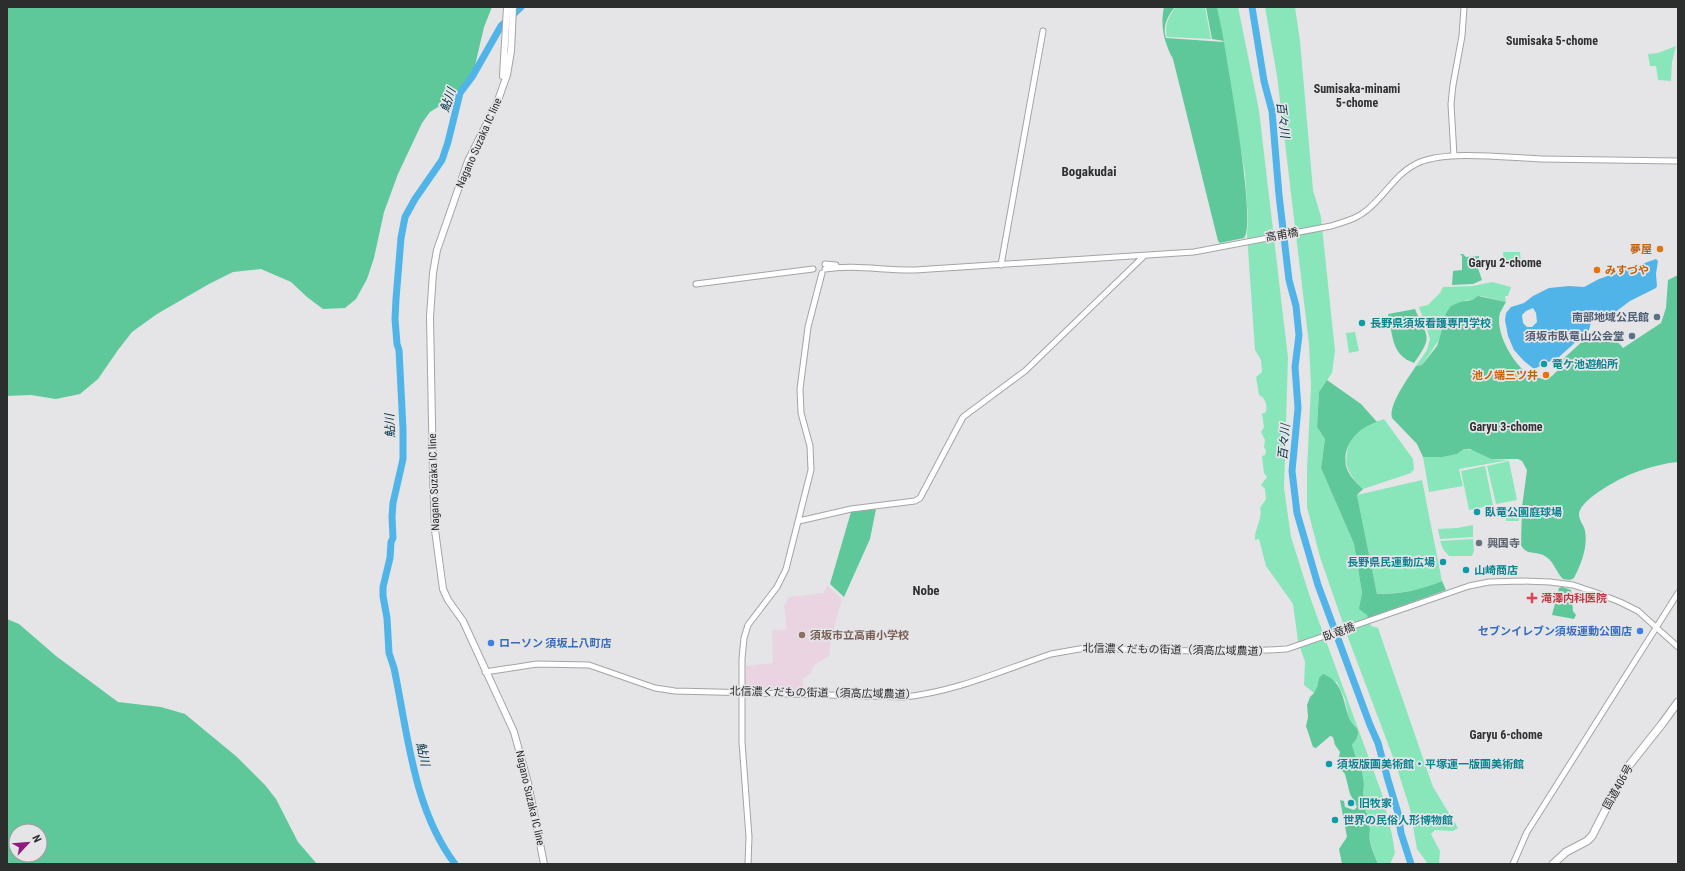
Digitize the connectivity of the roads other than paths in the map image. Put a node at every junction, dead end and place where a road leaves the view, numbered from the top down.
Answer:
1 (1464, 7) edge
2 (509, 8) edge
3 (1043, 31) dead end
4 (501, 92) junction
5 (1454, 156) junction
6 (1678, 161) edge
7 (1144, 256) junction
8 (1001, 266) junction
9 (819, 269) junction
10 (696, 284) dead end
11 (799, 520) junction
12 (1678, 593) edge
13 (1656, 627) junction
14 (1302, 645) joint
15 (1678, 647) edge
16 (485, 672) junction
17 (743, 692) junction
18 (1678, 702) edge
19 (544, 864) edge
20 (748, 864) edge
21 (1513, 864) edge
22 (1553, 864) edge

1 - 5 street
2 - 4 main road, Nagano Suzaka IC line
2 - 4 main road, Nagano Suzaka IC line
3 - 8 street
4 - 16 main road, Nagano Suzaka IC line
5 - 6 street, 高甫橋
5 - 7 street, 高甫橋
7 - 8 street, 高甫橋
7 - 11 street
8 - 9 street, 高甫橋
9 - 10 street, 高甫橋
9 - 11 street
11 - 17 street
12 - 13 street
13 - 14 street, 臥竜橋
13 - 15 street
13 - 21 street
14 - 17 street, 北信濃くだもの街道（須高広域農道）
16 - 17 street, 北信濃くだもの街道（須高広域農道）
16 - 19 main road, Nagano Suzaka IC line
17 - 20 street
18 - 22 highway, 国道406号

